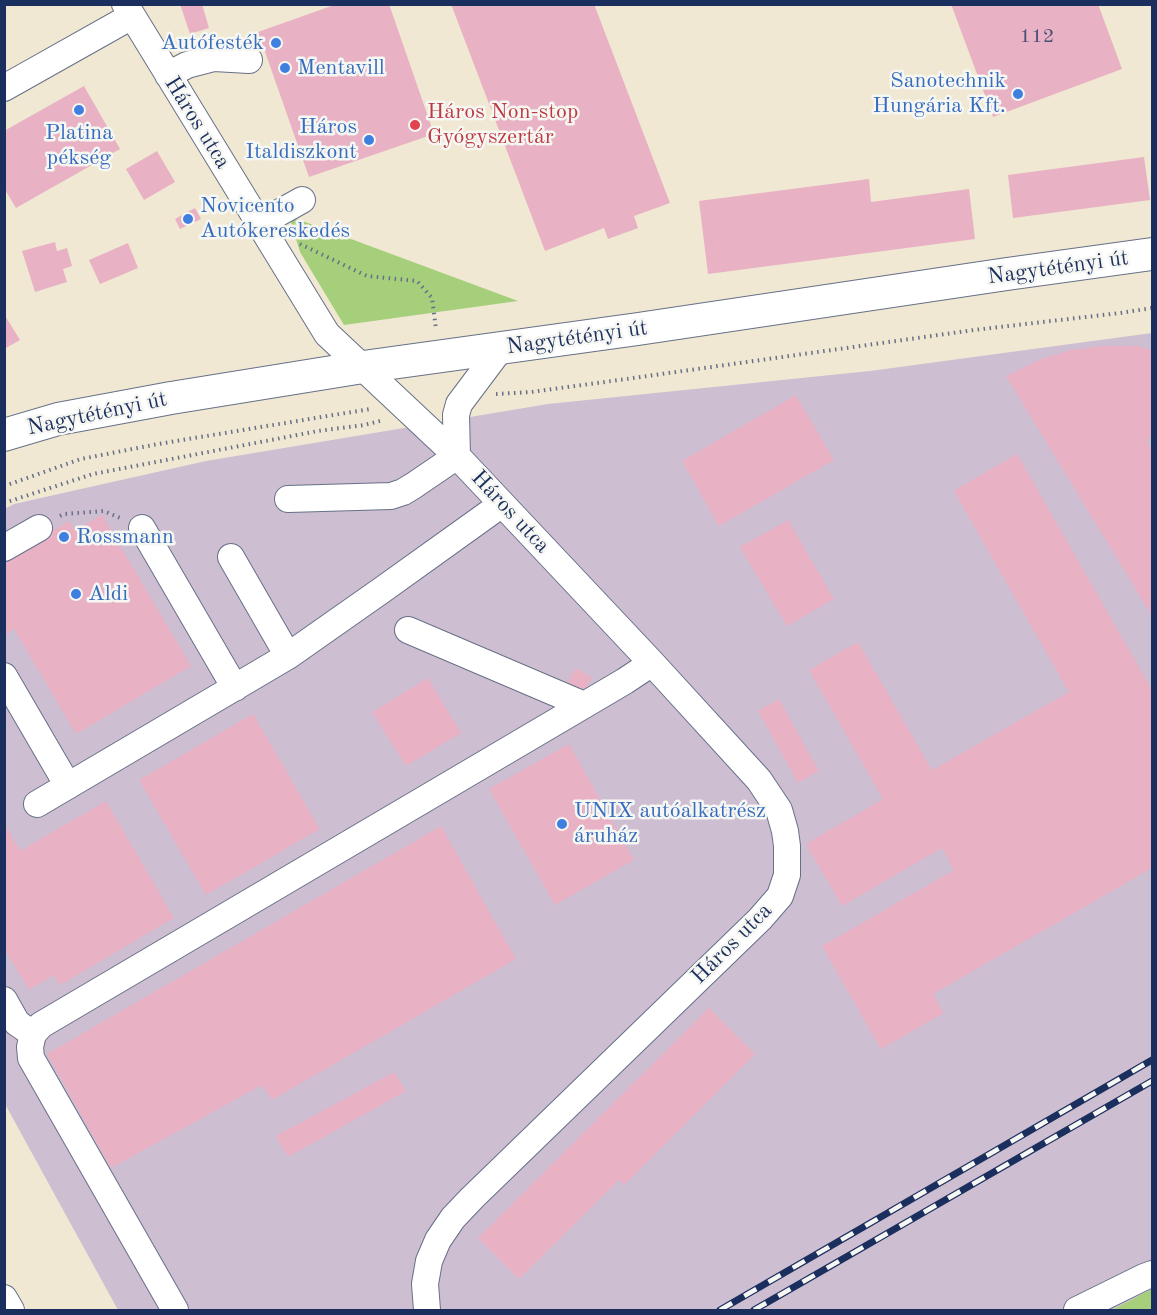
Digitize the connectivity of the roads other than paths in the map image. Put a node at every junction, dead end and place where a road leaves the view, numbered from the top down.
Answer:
1 (128, 10) edge
2 (249, 60) dead end
3 (168, 75) junction
4 (4, 88) edge
5 (302, 200) dead end
6 (259, 224) junction
7 (1152, 255) edge
8 (501, 348) junction
9 (363, 367) junction
10 (4, 435) edge
11 (457, 456) junction
12 (288, 499) dead end
13 (502, 504) junction
14 (39, 528) road end
15 (142, 528) road end
16 (4, 548) edge
17 (231, 556) dead end
18 (408, 630) dead end
19 (288, 656) junction
20 (652, 663) junction
21 (4, 676) edge
22 (235, 688) junction
23 (584, 705) junction
24 (68, 786) junction
25 (38, 804) dead end
26 (4, 1000) edge
27 (33, 1034) junction
28 (1152, 1274) edge
29 (4, 1298) edge
30 (11, 1311) edge
31 (175, 1311) edge
32 (427, 1311) edge
33 (1077, 1311) edge

1 - 3 street, Háros utca
1 - 4 street
2 - 3 street
3 - 6 street, Háros utca
5 - 6 street
6 - 9 street, Háros utca
7 - 8 main road, Nagytétényi út
8 - 9 main road, Nagytétényi út
8 - 11 street, Háros utca
9 - 10 main road, Nagytétényi út
9 - 11 street, Háros utca
11 - 12 street
11 - 13 street, Háros utca
13 - 19 street
13 - 20 street, Háros utca
14 - 16 street
15 - 22 street
17 - 19 street
18 - 23 street
19 - 22 street
20 - 23 street
20 - 32 street, Háros utca
21 - 24 street
22 - 24 street
23 - 27 street
24 - 25 street
26 - 27 street
27 - 31 street
28 - 33 street
29 - 30 street

